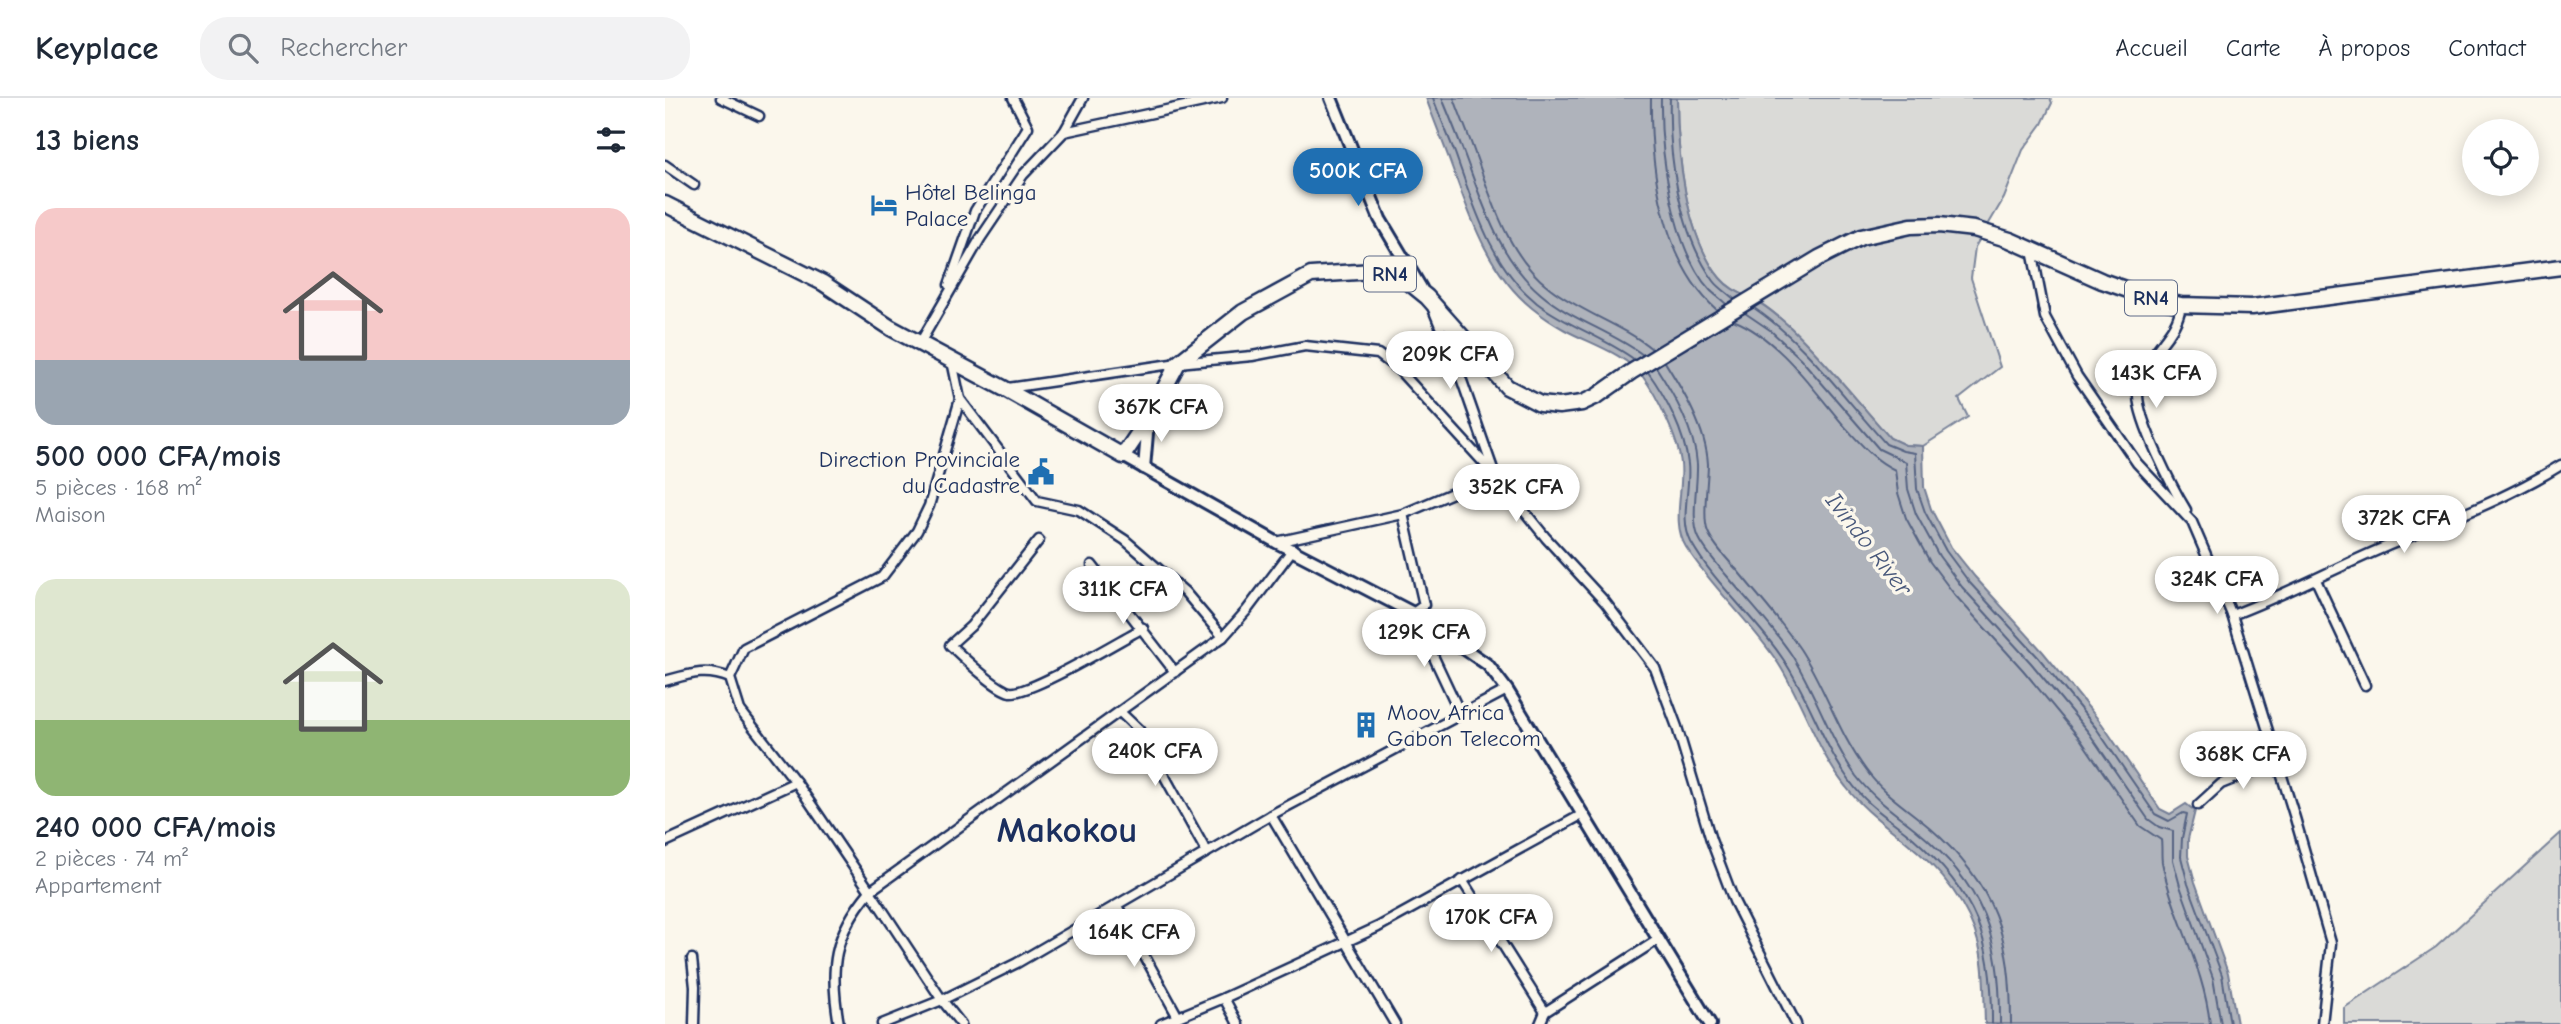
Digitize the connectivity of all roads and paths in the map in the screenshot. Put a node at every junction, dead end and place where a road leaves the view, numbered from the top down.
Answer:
1 (721, 98) edge
2 (1013, 98) edge
3 (1083, 98) edge
4 (1222, 98) edge
5 (1331, 98) edge
6 (759, 116) dead end
7 (1064, 132) junction
8 (665, 165) edge
9 (694, 185) dead end
10 (665, 204) edge
11 (2032, 250) junction
12 (2561, 267) edge
13 (1427, 297) junction
14 (942, 303) junction
15 (2181, 305) junction
16 (920, 343) junction
17 (952, 361) junction
18 (1178, 363) junction
19 (1005, 389) junction
20 (960, 399) junction
21 (1148, 419) junction
22 (1123, 456) junction
23 (2561, 466) edge
24 (1144, 468) junction
25 (1495, 475) junction
26 (1403, 514) junction
27 (2192, 522) junction
28 (1039, 540) dead end
29 (1276, 542) junction
30 (1293, 549) junction
31 (1092, 565) dead end
32 (2316, 580) junction
33 (1413, 613) junction
34 (2232, 615) junction
35 (1143, 628) junction
36 (1223, 637) junction
37 (1175, 672) junction
38 (730, 678) junction
39 (665, 681) edge
40 (2365, 685) dead end
41 (1507, 690) junction
42 (1120, 712) junction
43 (1460, 713) junction
44 (2278, 761) junction
45 (796, 782) junction
46 (2198, 805) dead end
47 (1583, 814) junction
48 (1271, 815) junction
49 (665, 842) edge
50 (1206, 851) junction
51 (1462, 880) junction
52 (870, 891) junction
53 (1117, 906) junction
54 (1659, 940) junction
55 (1345, 942) junction
56 (692, 959) dead end
57 (1224, 998) junction
58 (942, 1000) junction
59 (1545, 1012) junction
60 (1178, 1017) junction
61 (694, 1024) edge
62 (839, 1024) edge
63 (883, 1024) edge
64 (961, 1024) edge
65 (1161, 1024) edge
66 (1238, 1024) edge
67 (1395, 1024) edge
68 (1540, 1024) edge
69 (1710, 1024) edge
70 (1796, 1024) edge
71 (2322, 1024) edge

1 - 6 street
2 - 14 street
3 - 7 street
4 - 7 street
5 - 13 street
7 - 14 street
8 - 9 street
10 - 16 highway
11 - 13 highway, RN4
11 - 15 highway, RN4
11 - 27 street
12 - 15 highway, RN4
13 - 18 highway, RN4
13 - 25 street
14 - 16 street
15 - 27 street
16 - 17 highway
17 - 19 highway
17 - 20 street
18 - 19 street
18 - 21 highway, RN4
18 - 25 street
19 - 22 highway
20 - 36 street
20 - 38 street
21 - 22 highway, RN4
21 - 24 street
22 - 24 street
23 - 32 street
24 - 29 street
25 - 26 street
25 - 70 street
26 - 29 street
26 - 33 street
27 - 34 street
28 - 35 street
29 - 30 street
30 - 33 street
30 - 36 street
31 - 35 street
32 - 34 street
32 - 40 street
33 - 41 street
33 - 43 street
34 - 44 street
35 - 37 street
36 - 37 street
37 - 42 street
38 - 39 street
38 - 45 street
41 - 43 street
41 - 47 street
42 - 50 street
42 - 52 street
43 - 48 street
44 - 46 street
44 - 71 street
45 - 49 street
45 - 52 street
47 - 51 street
47 - 54 street
48 - 50 street
48 - 55 street
50 - 53 street
51 - 55 street
51 - 59 street
52 - 58 street
52 - 62 street
53 - 58 street
53 - 60 street
54 - 59 street
54 - 69 street
55 - 57 street
55 - 67 street
56 - 61 street
57 - 60 street
57 - 66 street
58 - 63 street
58 - 64 street
59 - 68 street
60 - 65 street

